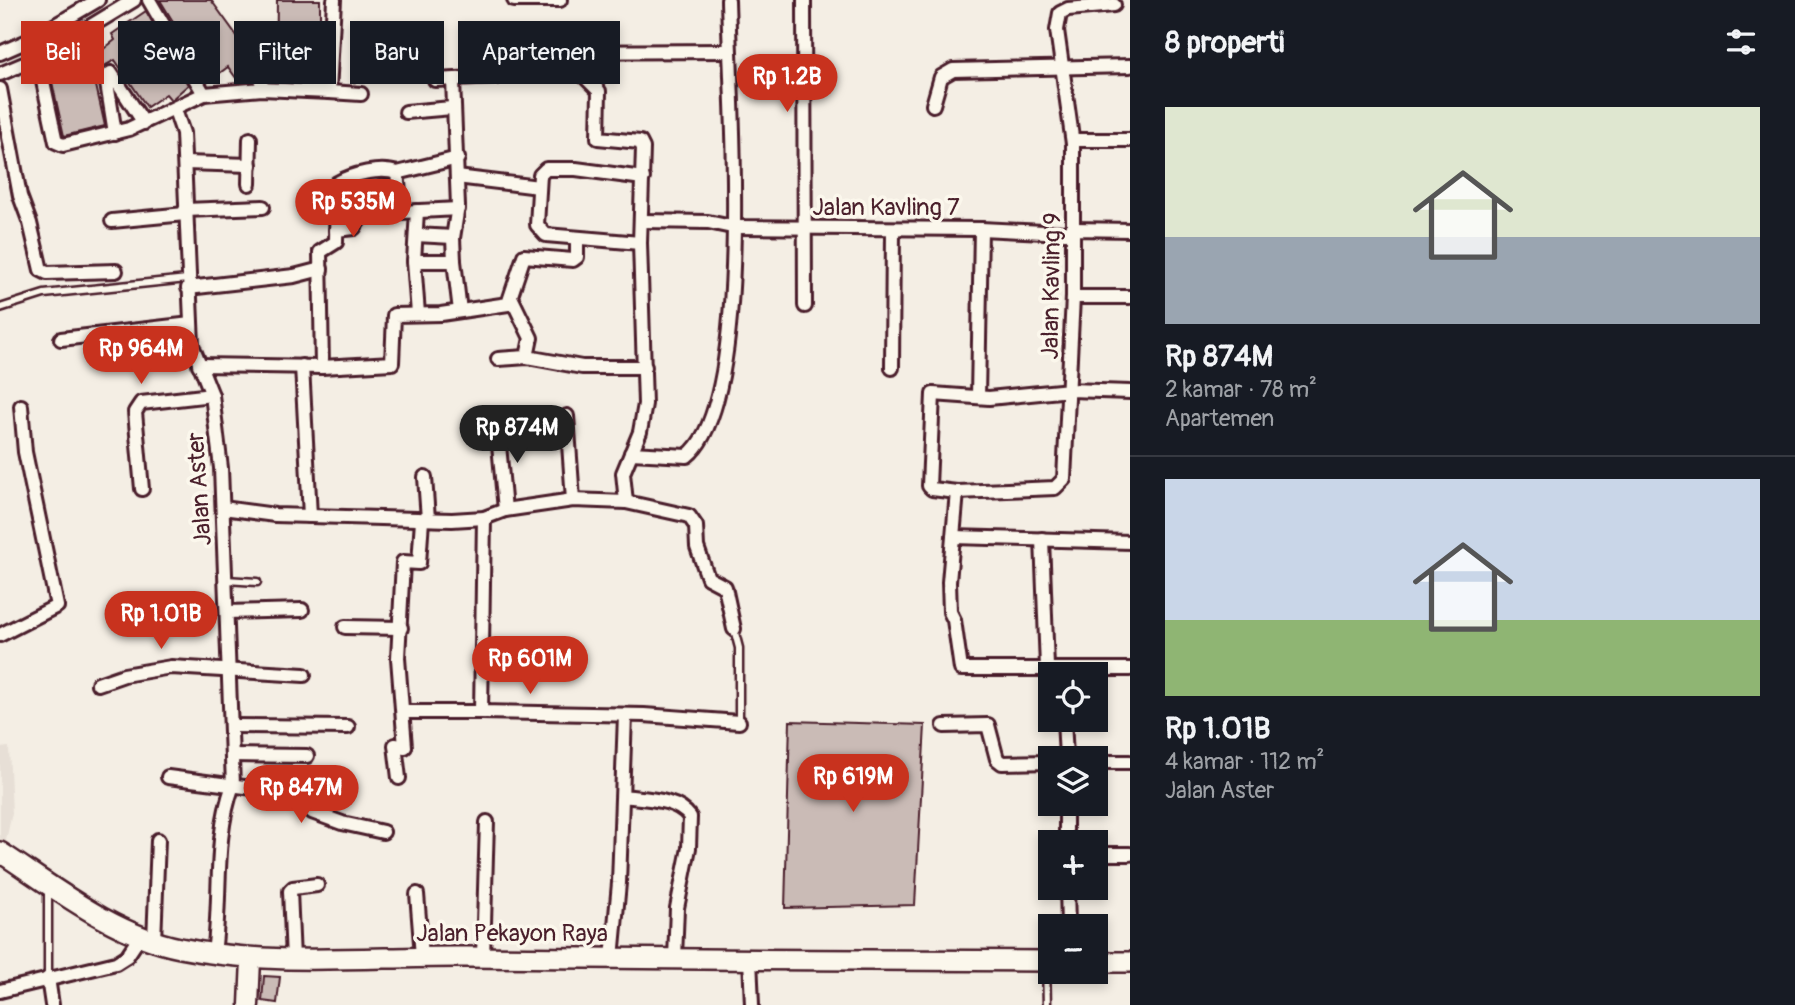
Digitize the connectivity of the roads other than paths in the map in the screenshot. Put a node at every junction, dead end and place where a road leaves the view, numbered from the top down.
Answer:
1 (98, 0) edge
2 (134, 0) edge
3 (149, 0) edge
4 (334, 0) edge
5 (514, 0) edge
6 (560, 0) edge
7 (728, 0) edge
8 (804, 0) edge
9 (1084, 4) edge
10 (1114, 5) dead end
11 (78, 13) junction
12 (83, 21) edge
13 (101, 21) edge
14 (729, 51) junction
15 (620, 52) edge
16 (0, 53) edge
17 (21, 65) edge
18 (1062, 65) junction
19 (1130, 66) edge
20 (0, 74) edge
21 (444, 80) edge
22 (453, 80) junction
23 (458, 80) edge
24 (44, 84) edge
25 (261, 84) edge
26 (592, 84) edge
27 (0, 89) edge
28 (262, 89) junction
29 (329, 92) junction
30 (204, 94) junction
31 (361, 94) dead end
32 (933, 105) dead end
33 (452, 108) junction
34 (176, 110) junction
35 (407, 112) dead end
36 (144, 123) junction
37 (115, 133) junction
38 (250, 139) dead end
39 (1073, 140) junction
40 (1130, 140) edge
41 (458, 158) junction
42 (185, 163) junction
43 (250, 165) junction
44 (397, 173) junction
45 (457, 177) junction
46 (643, 178) junction
47 (250, 184) dead end
48 (539, 187) junction
49 (263, 207) dead end
50 (458, 209) junction
51 (401, 211) junction
52 (417, 211) junction
53 (185, 212) junction
54 (642, 220) junction
55 (112, 221) dead end
56 (732, 227) junction
57 (802, 228) junction
58 (981, 229) junction
59 (1074, 229) junction
60 (336, 230) junction
61 (894, 230) junction
62 (1130, 230) edge
63 (416, 235) junction
64 (453, 237) junction
65 (577, 239) junction
66 (640, 243) junction
67 (414, 261) junction
68 (454, 261) junction
69 (321, 269) junction
70 (116, 271) dead end
71 (188, 284) junction
72 (511, 297) junction
73 (1073, 297) junction
74 (1130, 297) edge
75 (805, 306) dead end
76 (0, 308) edge
77 (460, 312) junction
78 (418, 314) junction
79 (191, 324) junction
80 (61, 339) dead end
81 (527, 357) junction
82 (498, 359) dead end
83 (198, 365) junction
84 (302, 366) junction
85 (322, 367) junction
86 (645, 367) junction
87 (892, 368) dead end
88 (1070, 390) junction
89 (1130, 392) edge
90 (212, 395) junction
91 (978, 397) junction
92 (21, 406) dead end
93 (567, 416) dead end
94 (497, 424) dead end
95 (631, 453) junction
96 (425, 477) dead end
97 (142, 489) dead end
98 (957, 492) junction
99 (572, 500) junction
100 (626, 502) junction
101 (223, 508) junction
102 (505, 510) junction
103 (310, 516) junction
104 (484, 518) junction
105 (425, 519) junction
106 (953, 537) junction
107 (1042, 539) junction
108 (1130, 542) edge
109 (226, 580) junction
110 (257, 582) dead end
111 (302, 610) dead end
112 (227, 612) junction
113 (345, 627) dead end
114 (401, 628) junction
115 (734, 629) joint
116 (0, 635) edge
117 (1047, 662) edge
118 (1038, 667) edge
119 (1130, 669) edge
120 (1108, 670) edge
121 (230, 672) junction
122 (304, 675) dead end
123 (98, 684) dead end
124 (403, 712) junction
125 (481, 712) junction
126 (625, 715) junction
127 (739, 722) joint
128 (232, 726) junction
129 (944, 726) dead end
130 (348, 727) dead end
131 (233, 755) junction
132 (307, 756) dead end
133 (1038, 762) edge
134 (1108, 762) edge
135 (1130, 762) edge
136 (168, 777) dead end
137 (398, 778) dead end
138 (233, 785) junction
139 (623, 796) junction
140 (487, 822) dead end
141 (383, 832) dead end
142 (158, 840) dead end
143 (0, 852) edge
144 (1108, 854) edge
145 (1130, 854) edge
146 (49, 885) junction
147 (317, 885) dead end
148 (417, 894) dead end
149 (148, 938) junction
150 (214, 953) junction
151 (422, 956) junction
152 (483, 957) junction
153 (612, 958) junction
154 (675, 958) junction
155 (251, 959) junction
156 (292, 959) junction
157 (750, 959) junction
158 (1038, 961) edge
159 (1108, 961) edge
160 (1130, 962) edge
161 (48, 978) junction
162 (1047, 984) edge
163 (0, 991) edge
164 (52, 1005) edge
165 (249, 1005) edge
166 (752, 1005) edge
167 (1047, 1005) edge

1 - 11 street
2 - 13 street
3 - 30 street
4 - 29 street
5 - 6 street
7 - 14 street
8 - 57 street
9 - 10 street, Jalan Kavling 9
9 - 18 street, Jalan Kavling 9
11 - 12 street
11 - 16 street
14 - 15 street
14 - 56 street
17 - 20 street
18 - 19 street
18 - 32 street
18 - 39 street, Jalan Kavling 9
21 - 22 street
22 - 23 street
22 - 33 street
24 - 37 street
25 - 28 street
26 - 46 street
27 - 70 street
28 - 29 street
28 - 30 street
29 - 31 street
30 - 34 street
33 - 35 street
33 - 41 street
34 - 36 street
34 - 42 street, Jalan Aster
36 - 37 street
36 - 37 street
38 - 43 street
39 - 40 street
39 - 59 street, Jalan Kavling 9
41 - 44 street
41 - 45 street
42 - 43 street
42 - 53 street, Jalan Aster
43 - 47 street
44 - 51 street
44 - 60 street
45 - 48 street
45 - 50 street
46 - 48 street
46 - 54 street
48 - 65 street
49 - 53 street
50 - 52 street
50 - 64 street
51 - 52 street
51 - 60 street
52 - 63 street
53 - 55 street
53 - 71 street, Jalan Aster
54 - 56 street, Jalan Kavling 7
54 - 66 street
56 - 57 street, Jalan Kavling 7
56 - 95 street
57 - 61 street, Jalan Kavling 7
57 - 75 street
58 - 59 street, Jalan Kavling 7
58 - 61 street, Jalan Kavling 7
58 - 91 street
59 - 62 street, Jalan Kavling 7
59 - 73 street, Jalan Kavling 9
60 - 69 street
61 - 87 street
63 - 64 street
63 - 67 street
64 - 68 street
65 - 66 street
65 - 72 street
66 - 86 street
67 - 68 street
67 - 78 street
68 - 77 street
69 - 71 street
69 - 85 street
71 - 76 lane
71 - 79 street, Jalan Aster
72 - 77 street
72 - 81 street
73 - 74 street
73 - 88 street, Jalan Kavling 9
77 - 78 street
78 - 85 street
79 - 80 street
79 - 83 street, Jalan Aster
81 - 82 street
81 - 86 street
83 - 84 street
83 - 90 street, Jalan Aster
84 - 85 street
84 - 103 street
86 - 95 street
88 - 89 street
88 - 91 street
88 - 98 street, Jalan Kavling 9
90 - 97 street
90 - 101 street, Jalan Aster
91 - 98 street, Jalan Kavling 9
92 - 116 street
93 - 99 street
94 - 102 street
95 - 100 street
96 - 105 street
98 - 106 street
99 - 100 street
99 - 102 street
100 - 115 street
101 - 103 street
101 - 109 street, Jalan Aster
102 - 104 street
103 - 105 street
104 - 105 street
104 - 125 street
105 - 114 street
106 - 107 street
106 - 118 street
107 - 108 street
107 - 117 street
109 - 110 lane
109 - 112 street, Jalan Aster
111 - 112 street
112 - 121 street, Jalan Aster
113 - 114 street
114 - 124 street
115 - 127 lane
119 - 120 street
121 - 122 street
121 - 123 street
121 - 128 street, Jalan Aster
124 - 125 street
124 - 137 street
125 - 126 street
126 - 127 street
126 - 139 street
128 - 130 street
128 - 131 street, Jalan Aster
129 - 133 street
131 - 132 street
131 - 138 street, Jalan Aster
134 - 135 street
136 - 138 street
138 - 141 street
138 - 150 street, Jalan Aster
139 - 153 street
139 - 154 street
140 - 152 street
142 - 149 street
143 - 146 main road, Jalan Pekayon Raya
144 - 145 street
146 - 149 main road, Jalan Pekayon Raya
146 - 161 lane
147 - 156 street
148 - 151 street
149 - 150 main road, Jalan Pekayon Raya
149 - 161 street
150 - 155 main road, Jalan Pekayon Raya
151 - 152 main road, Jalan Pekayon Raya
151 - 156 main road, Jalan Pekayon Raya
152 - 153 main road, Jalan Pekayon Raya
153 - 154 main road, Jalan Pekayon Raya
154 - 157 main road, Jalan Pekayon Raya
155 - 156 main road, Jalan Pekayon Raya
155 - 165 street
157 - 158 main road, Jalan Pekayon Raya
157 - 166 street
159 - 160 main road
161 - 163 street
161 - 164 street
162 - 167 lane

